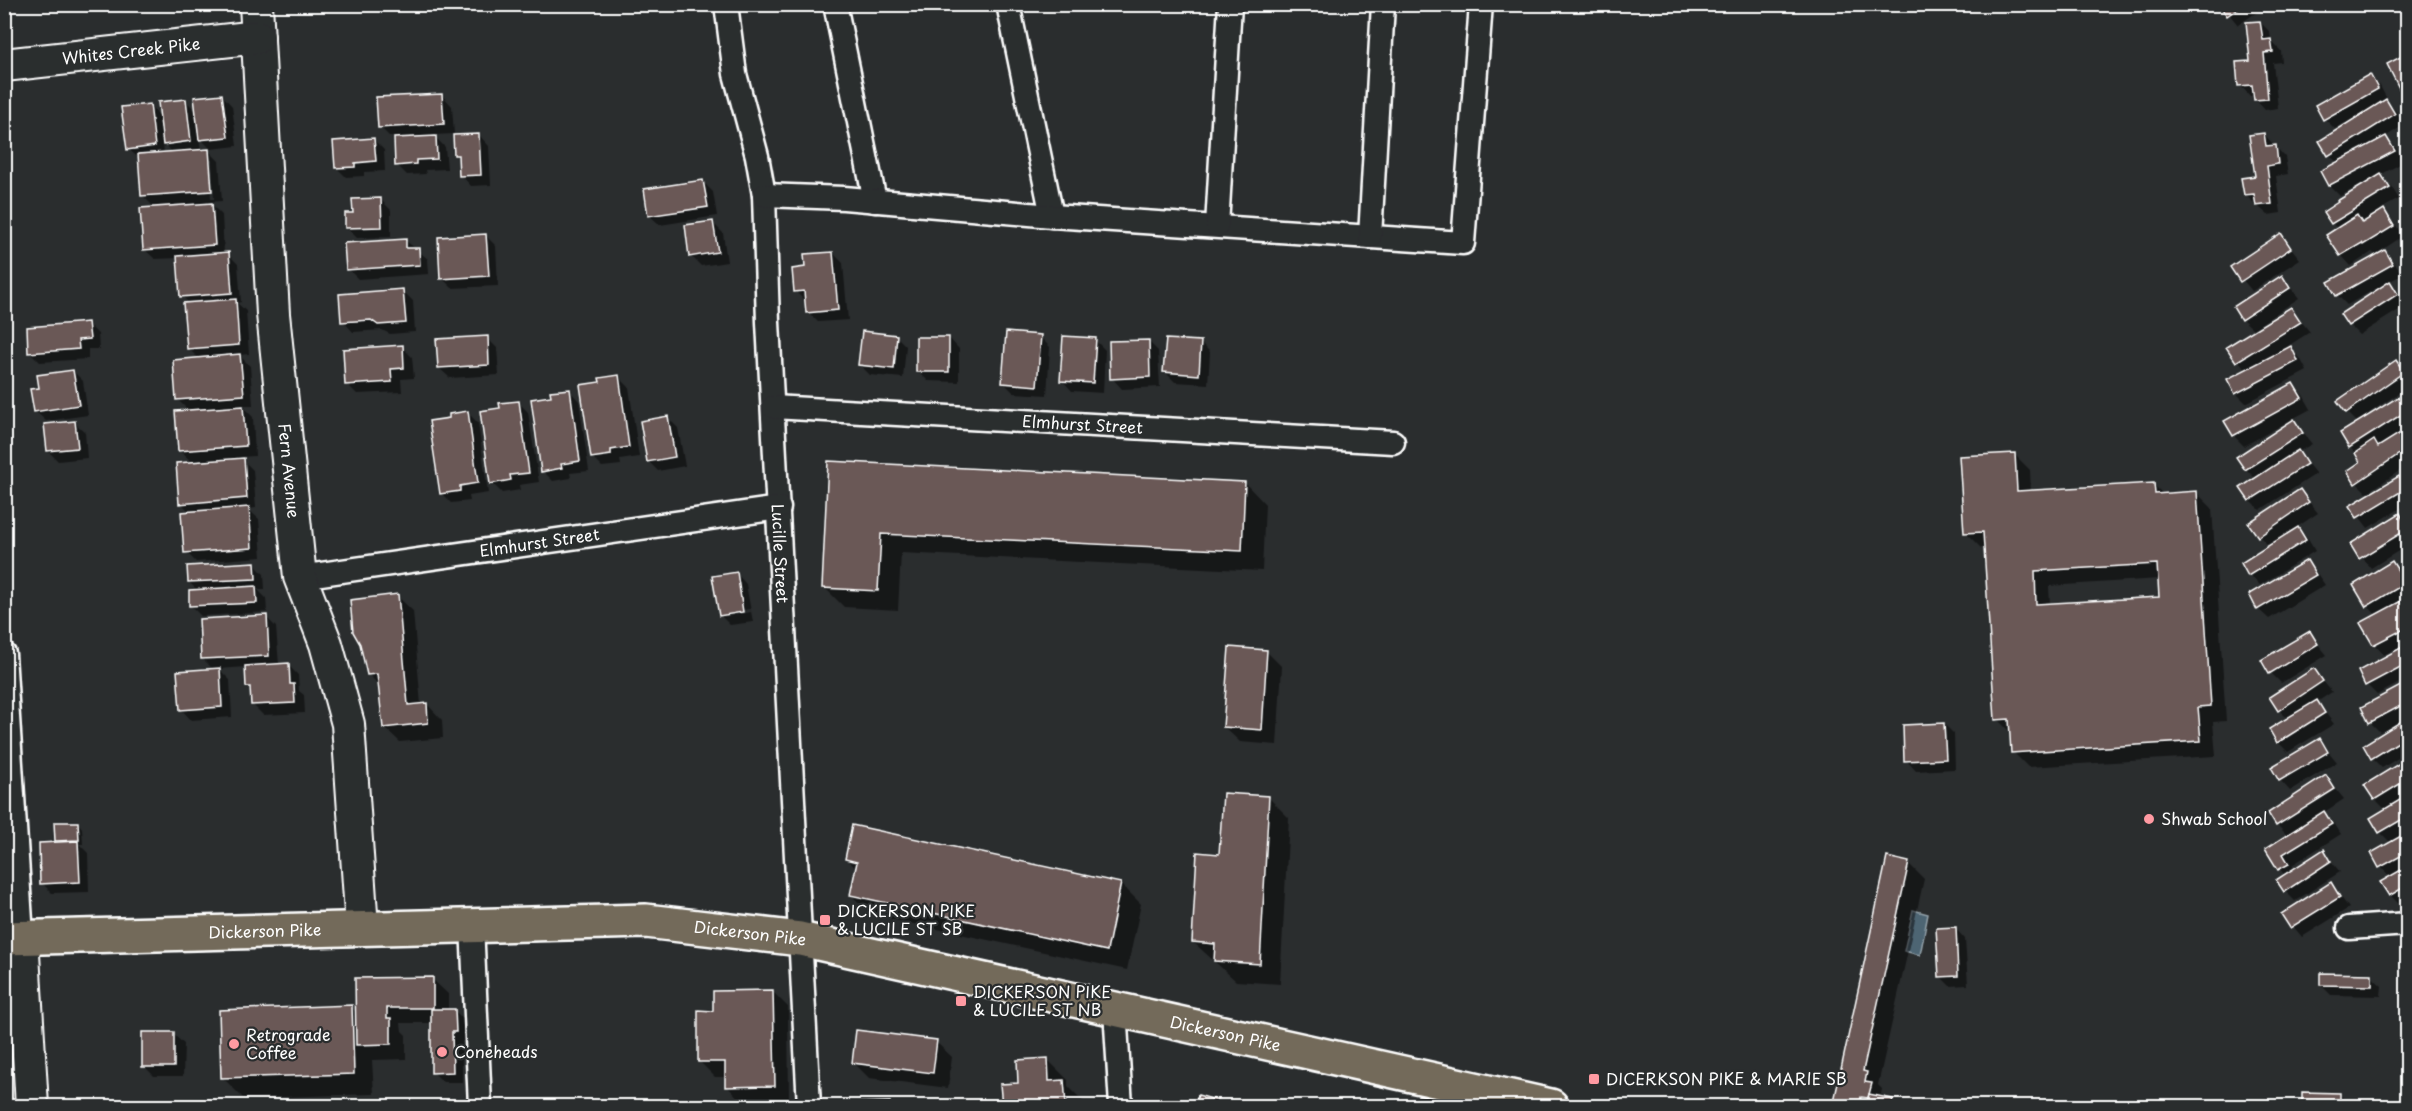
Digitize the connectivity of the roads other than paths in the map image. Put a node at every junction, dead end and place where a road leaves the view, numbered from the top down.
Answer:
1 (256, 4) edge
2 (726, 4) edge
3 (835, 4) edge
4 (1008, 4) edge
5 (1230, 4) edge
6 (1383, 4) edge
7 (1481, 4) edge
8 (258, 37) junction
9 (4, 65) edge
10 (764, 195) junction
11 (876, 201) junction
12 (1052, 216) junction
13 (1217, 226) junction
14 (1370, 237) junction
15 (773, 407) junction
16 (1392, 442) dead end
17 (779, 508) junction
18 (300, 577) junction
19 (4, 654) edge
20 (472, 924) junction
21 (2408, 924) edge
22 (362, 928) junction
23 (2349, 928) dead end
24 (13, 937) edge
25 (800, 939) junction
26 (1115, 1009) junction
27 (32, 1107) edge
28 (480, 1107) edge
29 (808, 1107) edge
30 (1120, 1107) edge
31 (1551, 1107) edge

1 - 8 street, Fern Avenue
2 - 10 street, Lucille Street
3 - 11 street
4 - 12 street
5 - 13 street
6 - 14 street
7 - 14 street
8 - 9 street, Whites Creek Pike
8 - 18 street, Fern Avenue
10 - 11 street
10 - 15 street, Lucille Street
11 - 12 street
12 - 13 street
13 - 14 street
15 - 16 street, Elmhurst Street
15 - 17 street, Lucille Street
17 - 18 street, Elmhurst Street
17 - 25 street, Lucille Street
18 - 22 street, Fern Avenue
19 - 24 street
20 - 22 main road, Dickerson Pike
20 - 25 main road, Dickerson Pike
20 - 28 street
21 - 23 street
22 - 24 main road, Dickerson Pike
24 - 27 street
25 - 26 main road, Dickerson Pike
25 - 29 street, Lucille Street
26 - 30 street
26 - 31 main road, Dickerson Pike

